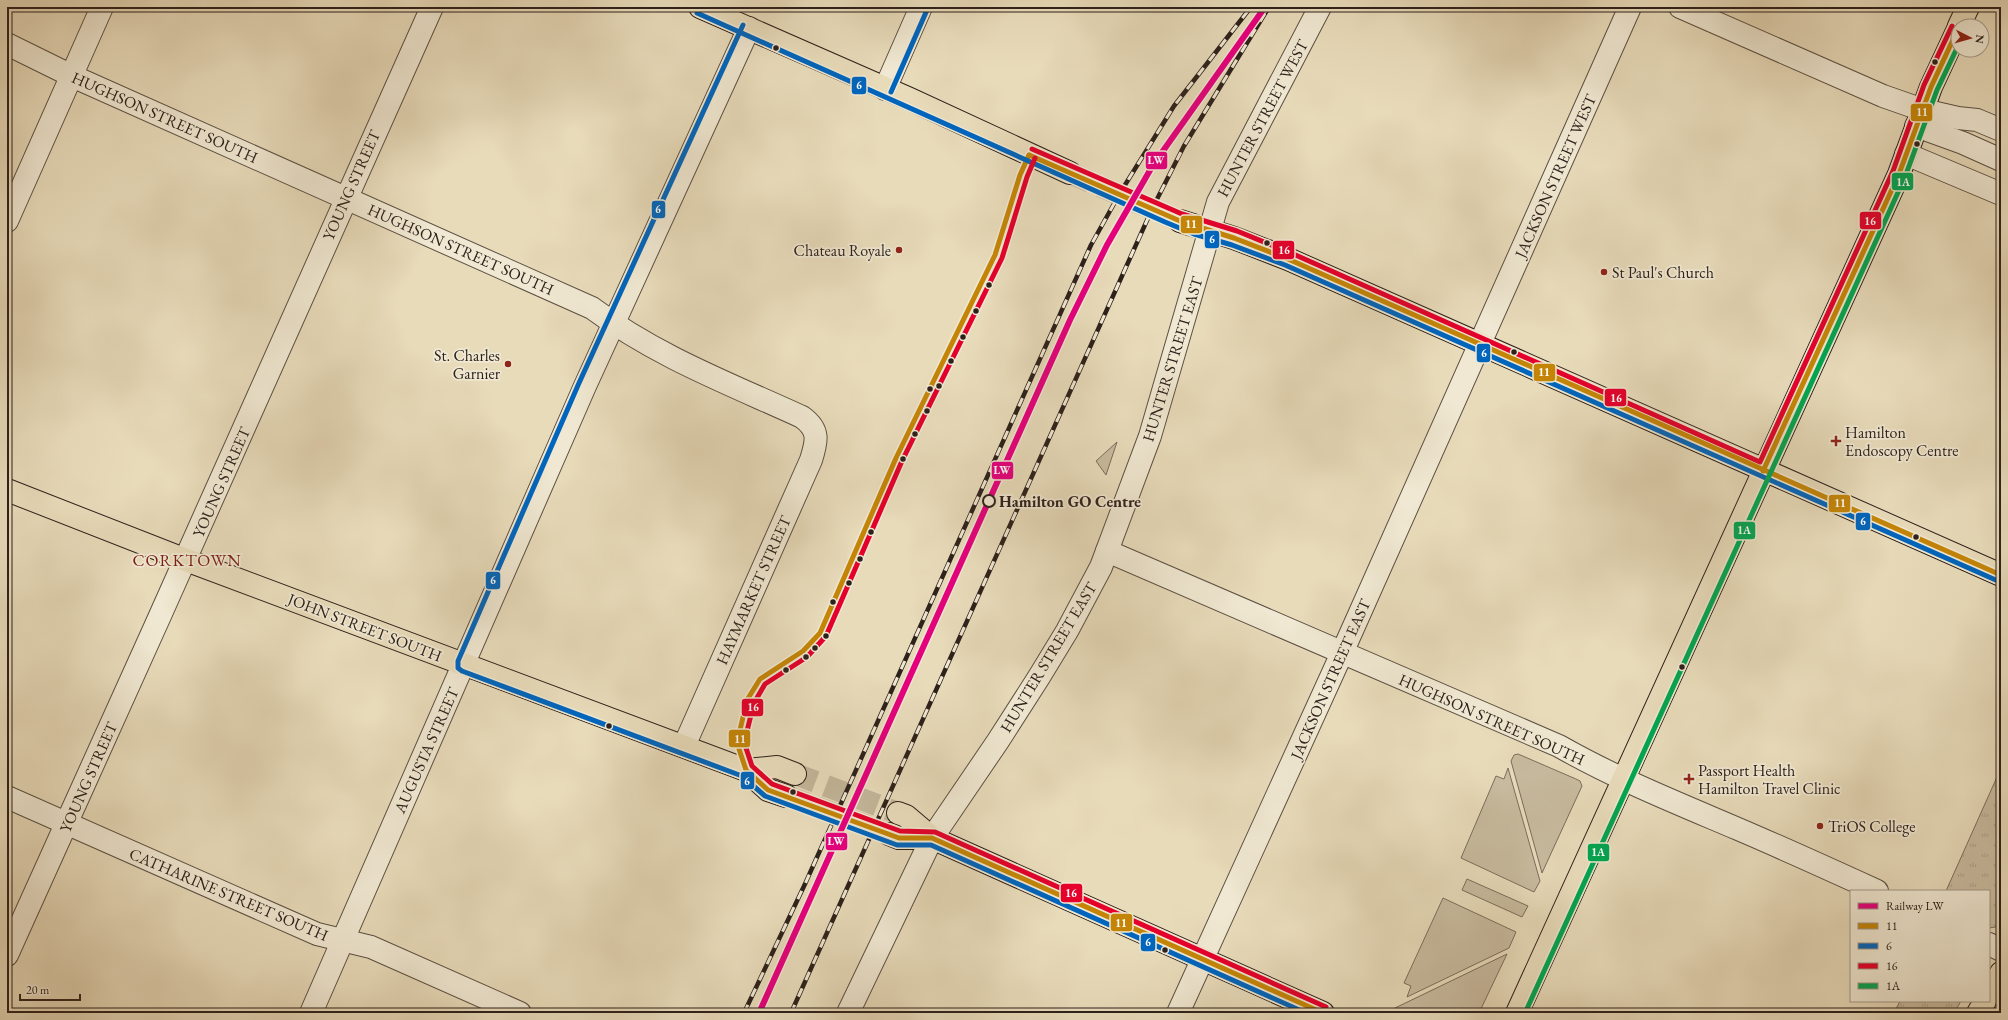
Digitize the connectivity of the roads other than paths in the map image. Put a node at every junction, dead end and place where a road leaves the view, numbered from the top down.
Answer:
1 (102, 7) edge
2 (432, 7) edge
3 (700, 7) edge
4 (920, 7) edge
5 (1320, 7) edge
6 (1630, 7) edge
7 (1680, 7) edge
8 (1968, 7) edge
9 (1963, 18) edge
10 (749, 28) junction
11 (7, 44) edge
12 (1950, 46) edge
13 (72, 76) junction
14 (885, 89) junction
15 (1919, 118) junction
16 (2001, 130) edge
17 (1906, 154) junction
18 (2001, 160) edge
19 (1070, 173) tunnel mouth
20 (2001, 194) edge
21 (346, 197) junction
22 (7, 221) edge
23 (1180, 221) tunnel mouth
24 (1210, 231) junction
25 (614, 324) junction
26 (1479, 344) junction
27 (816, 432) joint
28 (1763, 471) junction
29 (7, 490) edge
30 (1107, 551) junction
31 (186, 560) junction
32 (2001, 575) edge
33 (1342, 653) junction
34 (464, 664) junction
35 (684, 746) junction
36 (746, 770) junction
37 (795, 774) tunnel mouth
38 (1622, 779) junction
39 (786, 796) tunnel mouth
40 (7, 798) edge
41 (898, 813) tunnel mouth
42 (67, 824) junction
43 (889, 834) tunnel mouth
44 (932, 838) junction
45 (1875, 890) edge
46 (343, 941) junction
47 (1990, 944) edge
48 (2001, 950) edge
49 (7, 955) edge
50 (1203, 960) junction
51 (2001, 973) edge
52 (1990, 991) edge
53 (1984, 1002) edge
54 (311, 1013) edge
55 (520, 1013) edge
56 (848, 1013) edge
57 (1178, 1013) edge
58 (1323, 1013) edge
59 (1517, 1013) edge
60 (1978, 1013) edge

1 - 13 street
2 - 21 street, YOUNG STREET
3 - 10 main road
4 - 14 street
5 - 24 street, HUNTER STREET WEST
6 - 26 street, JACKSON STREET WEST
7 - 15 street
8 - 9 main road
10 - 14 main road
10 - 25 street, AUGUSTA STREET
11 - 13 street, HUGHSON STREET SOUTH
12 - 15 main road
13 - 21 street, HUGHSON STREET SOUTH
13 - 22 street
14 - 19 main road
15 - 16 street
15 - 17 main road
15 - 18 street
17 - 20 street
17 - 28 main road
21 - 25 street, HUGHSON STREET SOUTH
21 - 31 street, YOUNG STREET
23 - 24 main road
24 - 26 main road
24 - 30 street, HUNTER STREET EAST
25 - 27 street, HUGHSON STREET SOUTH
25 - 34 street, AUGUSTA STREET
26 - 28 main road
26 - 33 street, JACKSON STREET EAST
27 - 35 street, HAYMARKET STREET
28 - 32 main road
28 - 38 main road
29 - 31 main road, JOHN STREET SOUTH
30 - 33 street, HUGHSON STREET SOUTH
30 - 44 street, HUNTER STREET EAST
31 - 34 main road, JOHN STREET SOUTH
31 - 42 street, YOUNG STREET
33 - 38 street, HUGHSON STREET SOUTH
33 - 50 street, JACKSON STREET EAST
34 - 35 main road, JOHN STREET SOUTH
34 - 46 street, AUGUSTA STREET
35 - 36 main road, JOHN STREET SOUTH
36 - 37 main road, JOHN STREET SOUTH
36 - 39 main road, JOHN STREET SOUTH
38 - 45 street, HUGHSON STREET SOUTH
38 - 59 main road
40 - 42 street, CATHARINE STREET SOUTH
41 - 44 main road
42 - 46 street, CATHARINE STREET SOUTH
42 - 49 street, YOUNG STREET
43 - 44 main road
44 - 50 main road
44 - 56 street, HUNTER STREET EAST
46 - 54 street, AUGUSTA STREET
46 - 55 street, CATHARINE STREET SOUTH
47 - 48 street
50 - 57 street, JACKSON STREET EAST
50 - 58 main road
51 - 52 main road
53 - 60 main road

